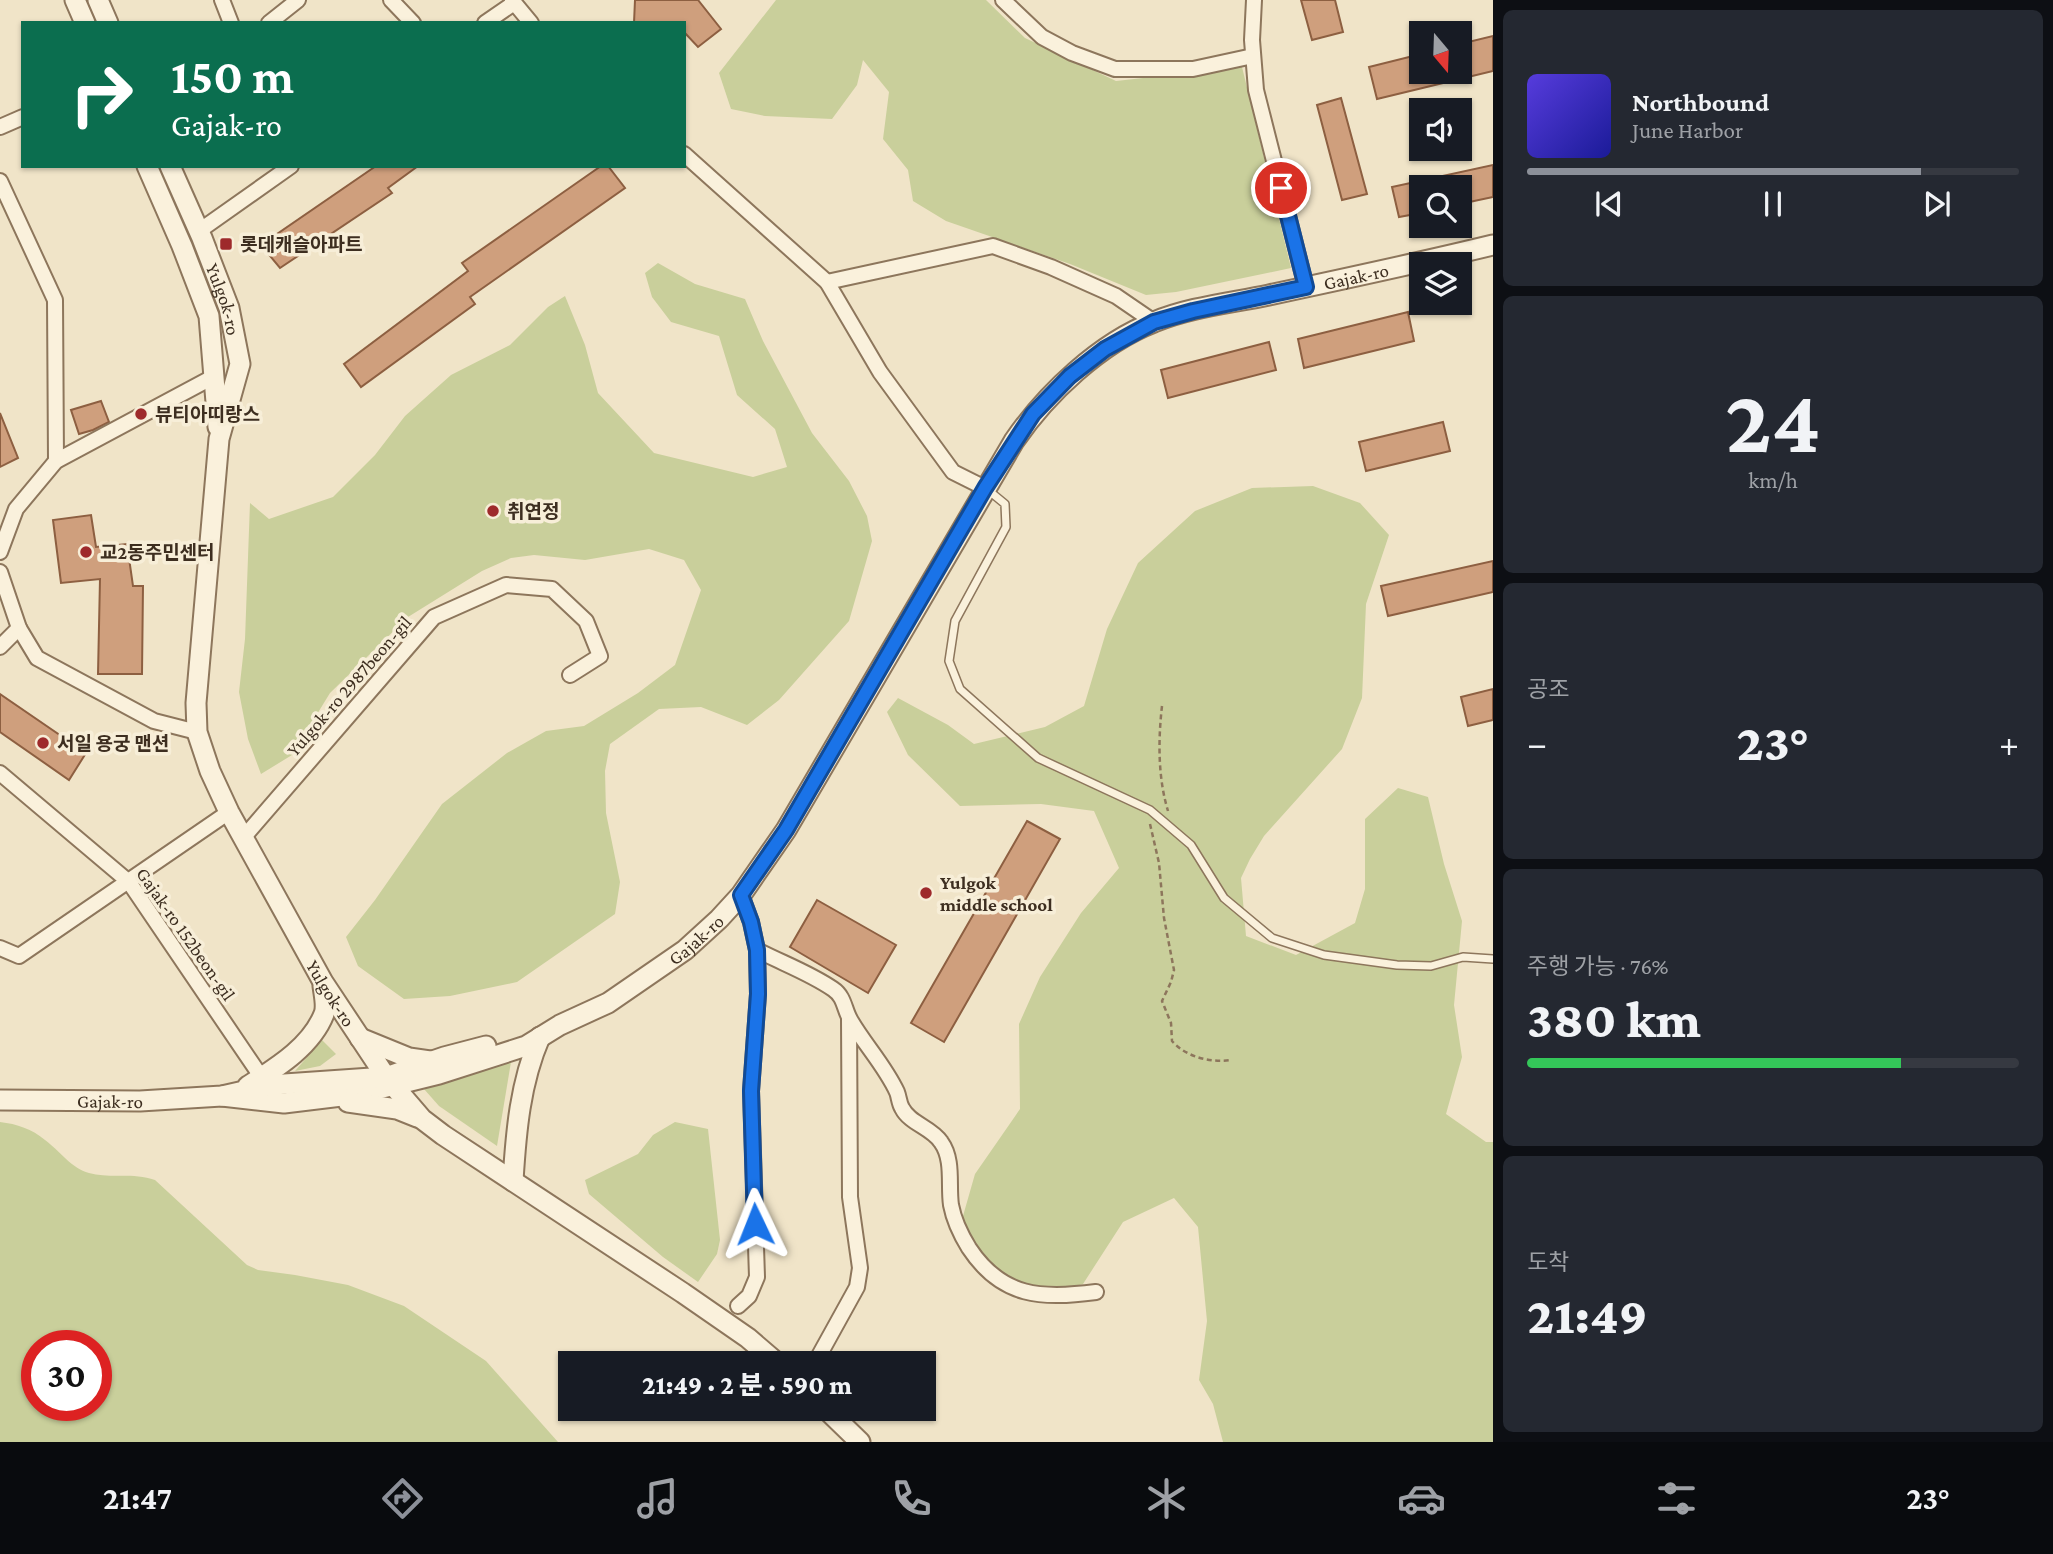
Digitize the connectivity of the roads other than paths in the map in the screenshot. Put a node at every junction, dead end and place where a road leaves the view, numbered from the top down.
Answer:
1 (75, 0) edge
2 (98, 0) edge
3 (222, 0) edge
4 (298, 0) edge
5 (391, 0) edge
6 (1003, 0) edge
7 (1254, 0) edge
8 (513, 1) edge
9 (84, 21) edge
10 (107, 21) edge
11 (230, 21) edge
12 (272, 21) edge
13 (411, 21) edge
14 (488, 21) edge
15 (529, 21) edge
16 (1253, 56) junction
17 (21, 118) edge
18 (0, 127) edge
19 (686, 156) edge
20 (148, 168) edge
21 (171, 168) edge
22 (288, 168) edge
23 (0, 181) edge
24 (199, 231) junction
25 (179, 238) junction
26 (1493, 245) edge
27 (827, 282) junction
28 (1306, 287) junction
29 (1154, 322) junction
30 (213, 377) junction
31 (219, 439) junction
32 (57, 461) junction
33 (985, 488) junction
34 (0, 552) edge
35 (0, 572) edge
36 (19, 628) junction
37 (0, 647) edge
38 (570, 675) dead end
39 (197, 732) junction
40 (0, 773) edge
41 (229, 812) junction
42 (243, 838) junction
43 (129, 882) junction
44 (741, 895) junction
45 (0, 948) edge
46 (757, 950) junction
47 (1493, 959) edge
48 (323, 982) junction
49 (849, 1018) junction
50 (560, 1025) junction
51 (540, 1037) junction
52 (360, 1038) junction
53 (431, 1061) junction
54 (262, 1077) junction
55 (390, 1082) junction
56 (231, 1094) junction
57 (0, 1100) edge
58 (284, 1103) junction
59 (422, 1119) junction
60 (513, 1181) junction
61 (1096, 1292) dead end
62 (738, 1306) dead end
63 (762, 1351) edge
64 (822, 1351) edge
65 (838, 1421) edge
66 (860, 1442) edge

1 - 9 street
2 - 10 street
3 - 11 street
4 - 12 street
5 - 13 street
6 - 16 street
7 - 16 street
8 - 14 street
8 - 15 street
16 - 28 street
17 - 18 street
19 - 27 street
20 - 25 street, Yulgok-ro
21 - 24 street, Yulgok-ro
22 - 24 street
23 - 32 street
24 - 25 street
24 - 31 street, Yulgok-ro
25 - 30 street, Yulgok-ro
26 - 28 street, Gajak-ro
27 - 29 street
27 - 33 street
28 - 29 street, Gajak-ro
29 - 33 street, Gajak-ro
30 - 31 street, Yulgok-ro
30 - 32 street
31 - 39 street, Yulgok-ro
32 - 34 street
33 - 44 street, Gajak-ro
33 - 47 lane
35 - 36 street
36 - 37 street
36 - 39 street
38 - 42 street, Yulgok-ro 2987beon-gil
39 - 41 street, Yulgok-ro
40 - 43 street, Gajak-ro 152beon-gil
41 - 42 street, Yulgok-ro
41 - 43 street
42 - 48 street, Yulgok-ro
43 - 45 street
43 - 54 street, Gajak-ro 152beon-gil
44 - 46 street
44 - 50 street, Gajak-ro
46 - 49 street
46 - 62 street
48 - 52 street, Yulgok-ro
48 - 54 street
49 - 61 street
49 - 64 street
50 - 51 street, Gajak-ro
50 - 53 street, Gajak-ro
51 - 55 street, Gajak-ro
51 - 60 street
52 - 53 street
52 - 55 street, Yulgok-ro
53 - 55 street, Gajak-ro
54 - 56 street
55 - 56 street, Gajak-ro
55 - 58 street, Gajak-ro
55 - 59 street, Yulgok-ro
56 - 57 street, Gajak-ro
56 - 58 street, Gajak-ro
58 - 59 street
59 - 60 street, Yulgok-ro
60 - 63 street, Yulgok-ro
65 - 66 street

